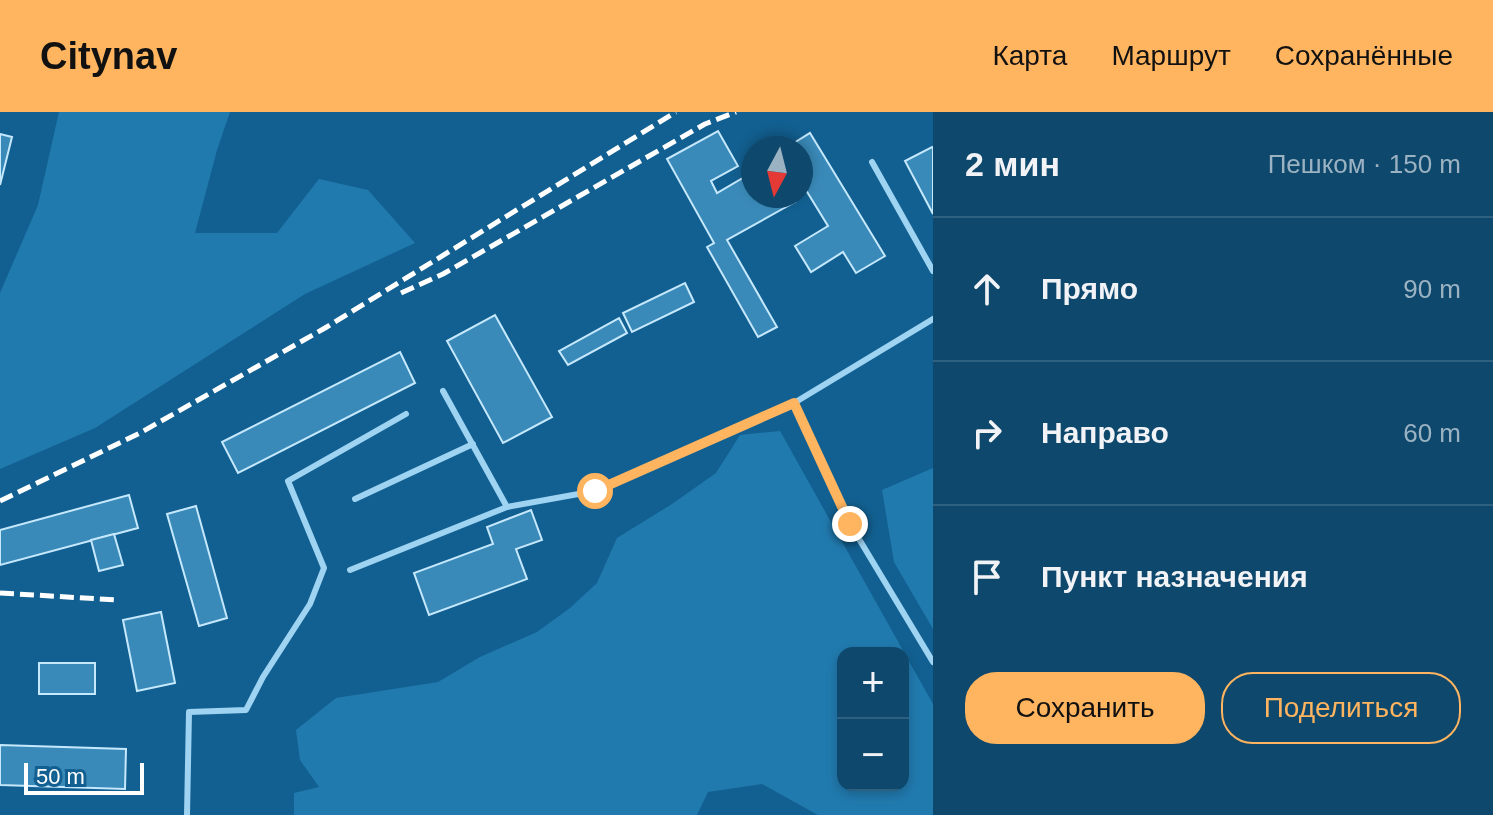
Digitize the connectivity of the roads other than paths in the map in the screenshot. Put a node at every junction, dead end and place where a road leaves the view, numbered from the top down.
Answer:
1 (872, 162) dead end
2 (933, 271) edge
3 (933, 319) edge
4 (443, 391) dead end
5 (794, 403) junction
6 (406, 414) dead end
7 (473, 444) junction
8 (355, 499) dead end
9 (507, 507) junction
10 (350, 570) dead end
11 (933, 662) edge
12 (187, 815) edge

1 - 2 lane
3 - 5 lane
4 - 7 lane
5 - 9 lane
5 - 11 lane
6 - 12 lane
7 - 8 lane
7 - 9 lane
9 - 10 lane

